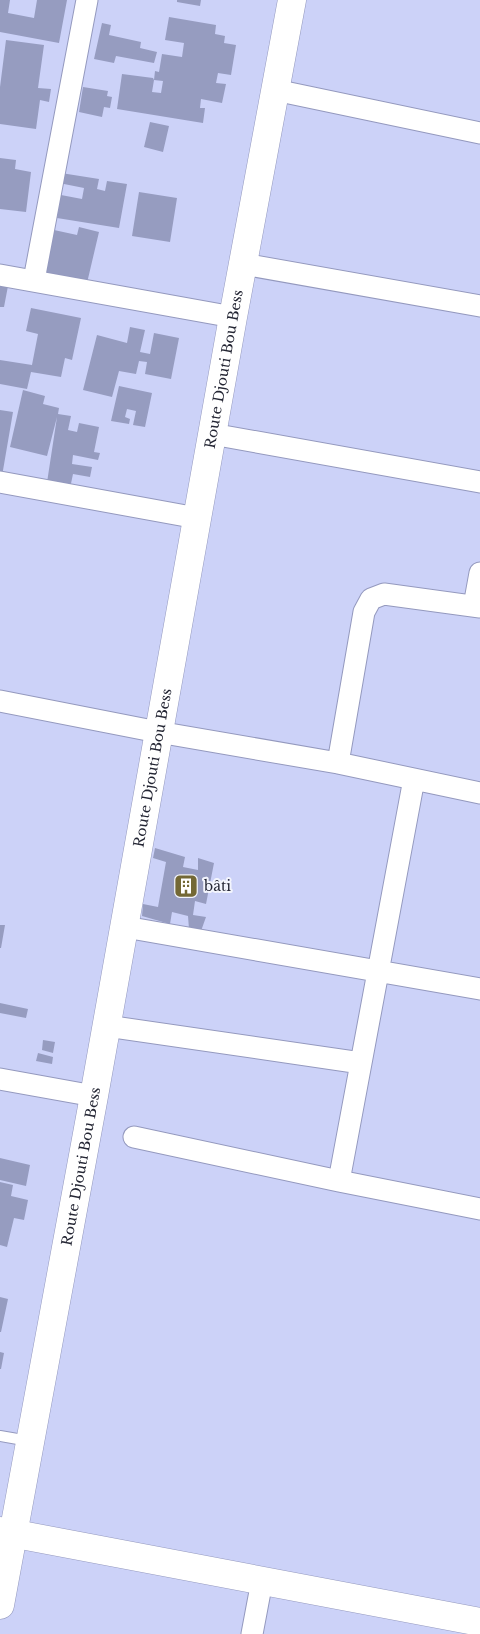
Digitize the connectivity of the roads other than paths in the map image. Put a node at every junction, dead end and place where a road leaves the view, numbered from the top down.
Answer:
1 (87, 0) edge
2 (292, 0) edge
3 (275, 90) junction
4 (480, 133) edge
5 (243, 264) junction
6 (0, 275) edge
7 (34, 280) junction
8 (480, 306) edge
9 (233, 317) junction
10 (212, 434) junction
11 (0, 482) edge
12 (480, 482) edge
13 (197, 518) junction
14 (480, 573) edge
15 (477, 607) edge
16 (0, 701) edge
17 (158, 732) junction
18 (338, 763) junction
19 (414, 779) junction
20 (480, 793) edge
21 (124, 926) junction
22 (378, 971) junction
23 (480, 990) edge
24 (106, 1026) junction
25 (361, 1063) junction
26 (0, 1079) edge
27 (94, 1096) junction
28 (134, 1137) dead end
29 (339, 1181) junction
30 (480, 1209) edge
31 (0, 1436) edge
32 (30, 1441) junction
33 (6, 1533) edge
34 (262, 1581) junction
35 (0, 1606) edge
36 (473, 1626) edge
37 (252, 1634) edge

1 - 7 street
2 - 3 main road, Route Djouti Bou Bess
3 - 4 street
3 - 5 main road, Route Djouti Bou Bess
5 - 8 street
5 - 9 main road, Route Djouti Bou Bess
6 - 7 street
7 - 9 street
9 - 10 main road, Route Djouti Bou Bess
10 - 12 street
10 - 13 main road, Route Djouti Bou Bess
11 - 13 street
13 - 17 main road, Route Djouti Bou Bess
14 - 15 street
15 - 18 street
16 - 17 street
17 - 18 street
17 - 21 main road, Route Djouti Bou Bess
18 - 19 street
19 - 20 street
19 - 22 street
21 - 22 street
21 - 24 main road, Route Djouti Bou Bess
22 - 23 street
22 - 25 street
24 - 25 street
24 - 27 main road, Route Djouti Bou Bess
25 - 29 street
26 - 27 street
27 - 32 main road, Route Djouti Bou Bess
28 - 29 street
29 - 30 street
31 - 32 lane
32 - 33 main road, Route Djouti Bou Bess
33 - 34 main road
33 - 35 main road, Route Djouti Bou Bess
34 - 36 main road
34 - 37 street

